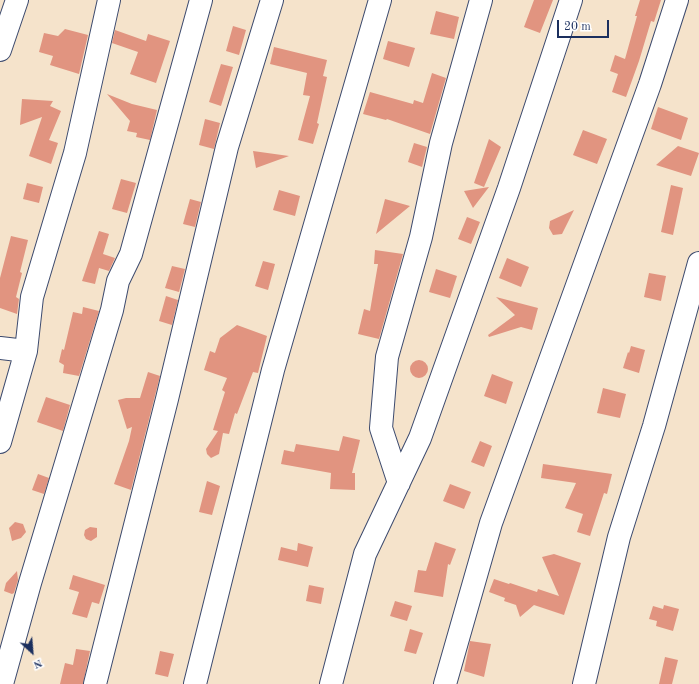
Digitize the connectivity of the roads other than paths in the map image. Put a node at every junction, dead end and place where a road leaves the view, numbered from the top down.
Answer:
1 (17, 0) edge
2 (109, 0) edge
3 (201, 0) edge
4 (272, 0) edge
5 (380, 0) edge
6 (481, 0) edge
7 (570, 0) edge
8 (677, 0) edge
9 (0, 50) edge
10 (699, 263) edge
11 (0, 348) edge
12 (26, 350) junction
13 (0, 442) edge
14 (398, 483) junction
15 (2, 684) edge
16 (94, 684) edge
17 (195, 684) edge
18 (331, 684) edge
19 (445, 684) edge
20 (584, 684) edge

1 - 9 street
2 - 12 street
3 - 15 street
4 - 16 street
5 - 17 street
6 - 14 street
7 - 14 street
8 - 19 street
10 - 20 street
11 - 12 street
12 - 13 street
14 - 18 street

